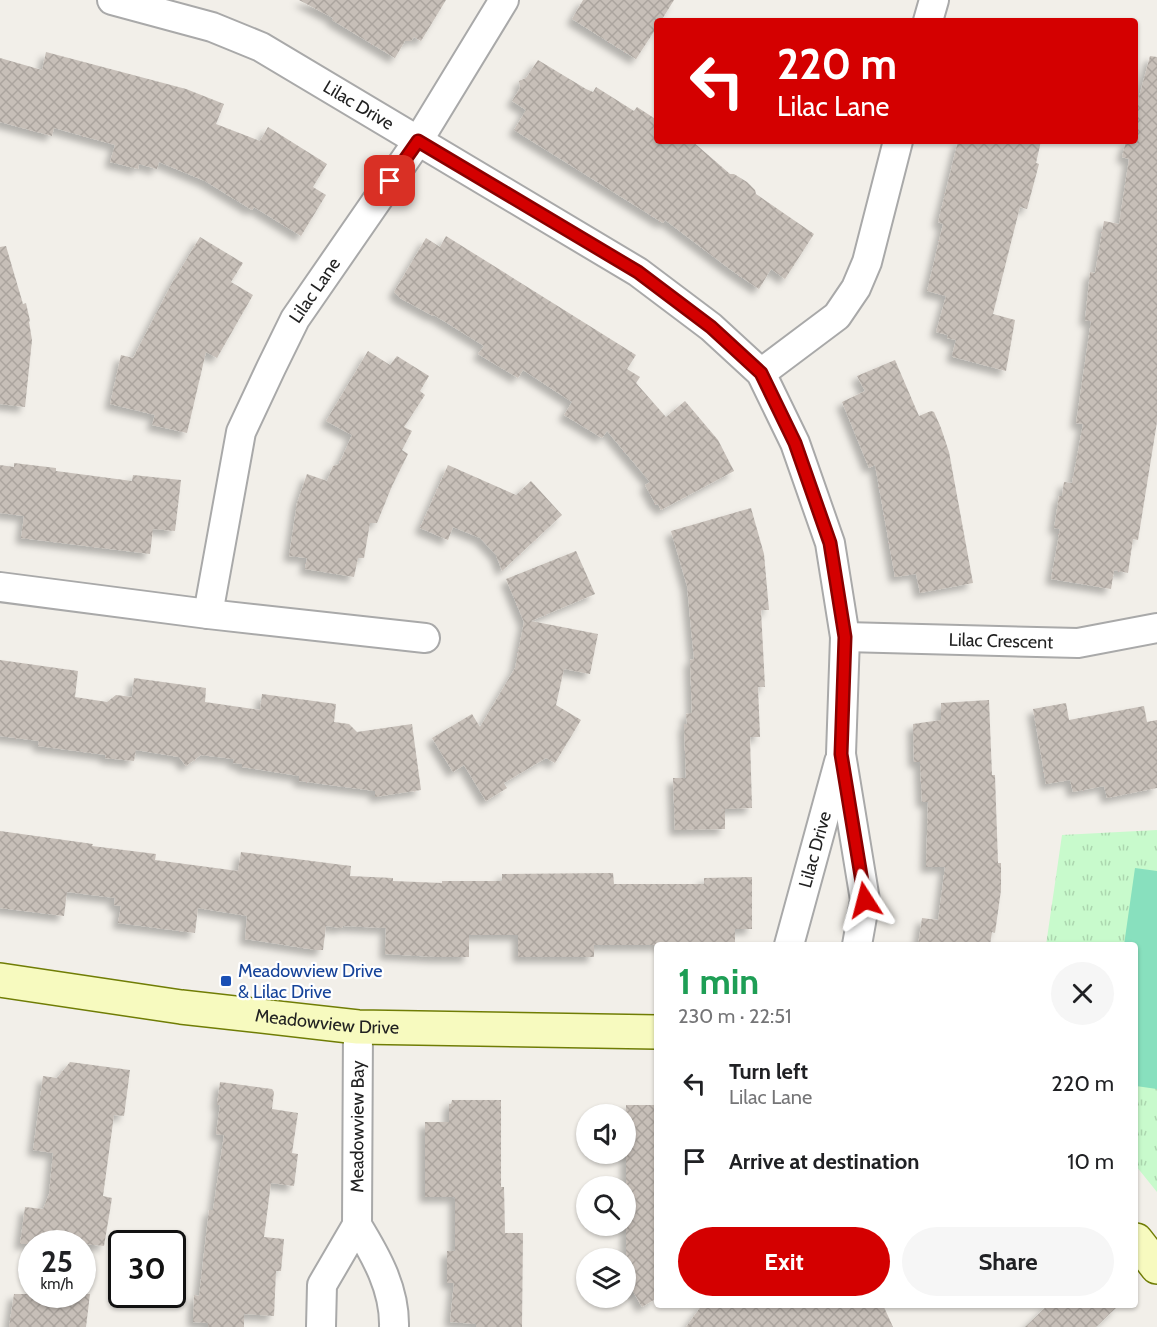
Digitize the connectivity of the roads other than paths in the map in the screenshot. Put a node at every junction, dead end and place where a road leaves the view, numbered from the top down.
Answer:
1 (112, 0) edge
2 (504, 0) edge
3 (934, 0) edge
4 (929, 18) edge
5 (418, 141) junction
6 (897, 144) edge
7 (761, 373) junction
8 (0, 587) edge
9 (208, 614) junction
10 (1157, 628) edge
11 (845, 637) junction
12 (425, 638) dead end
13 (841, 754) junction
14 (790, 942) edge
15 (858, 942) edge
16 (0, 980) edge
17 (358, 1027) junction
18 (654, 1032) edge
19 (357, 1225) junction
20 (1138, 1243) edge
21 (1157, 1267) edge
22 (321, 1327) edge
23 (394, 1327) edge

1 - 5 street, Lilac Drive
2 - 5 street, Lilac Lane
3 - 4 street
5 - 7 street, Lilac Drive
5 - 9 street, Lilac Lane
6 - 7 street
7 - 11 street, Lilac Drive
8 - 9 street
9 - 12 street
10 - 11 street, Lilac Crescent
11 - 13 street, Lilac Drive
13 - 14 street, Lilac Drive
13 - 15 street, Lilac Drive
16 - 17 street, Meadowview Drive
17 - 18 street, Meadowview Drive
17 - 19 street, Meadowview Bay
19 - 22 street, Meadowview Bay
19 - 23 street
20 - 21 street

